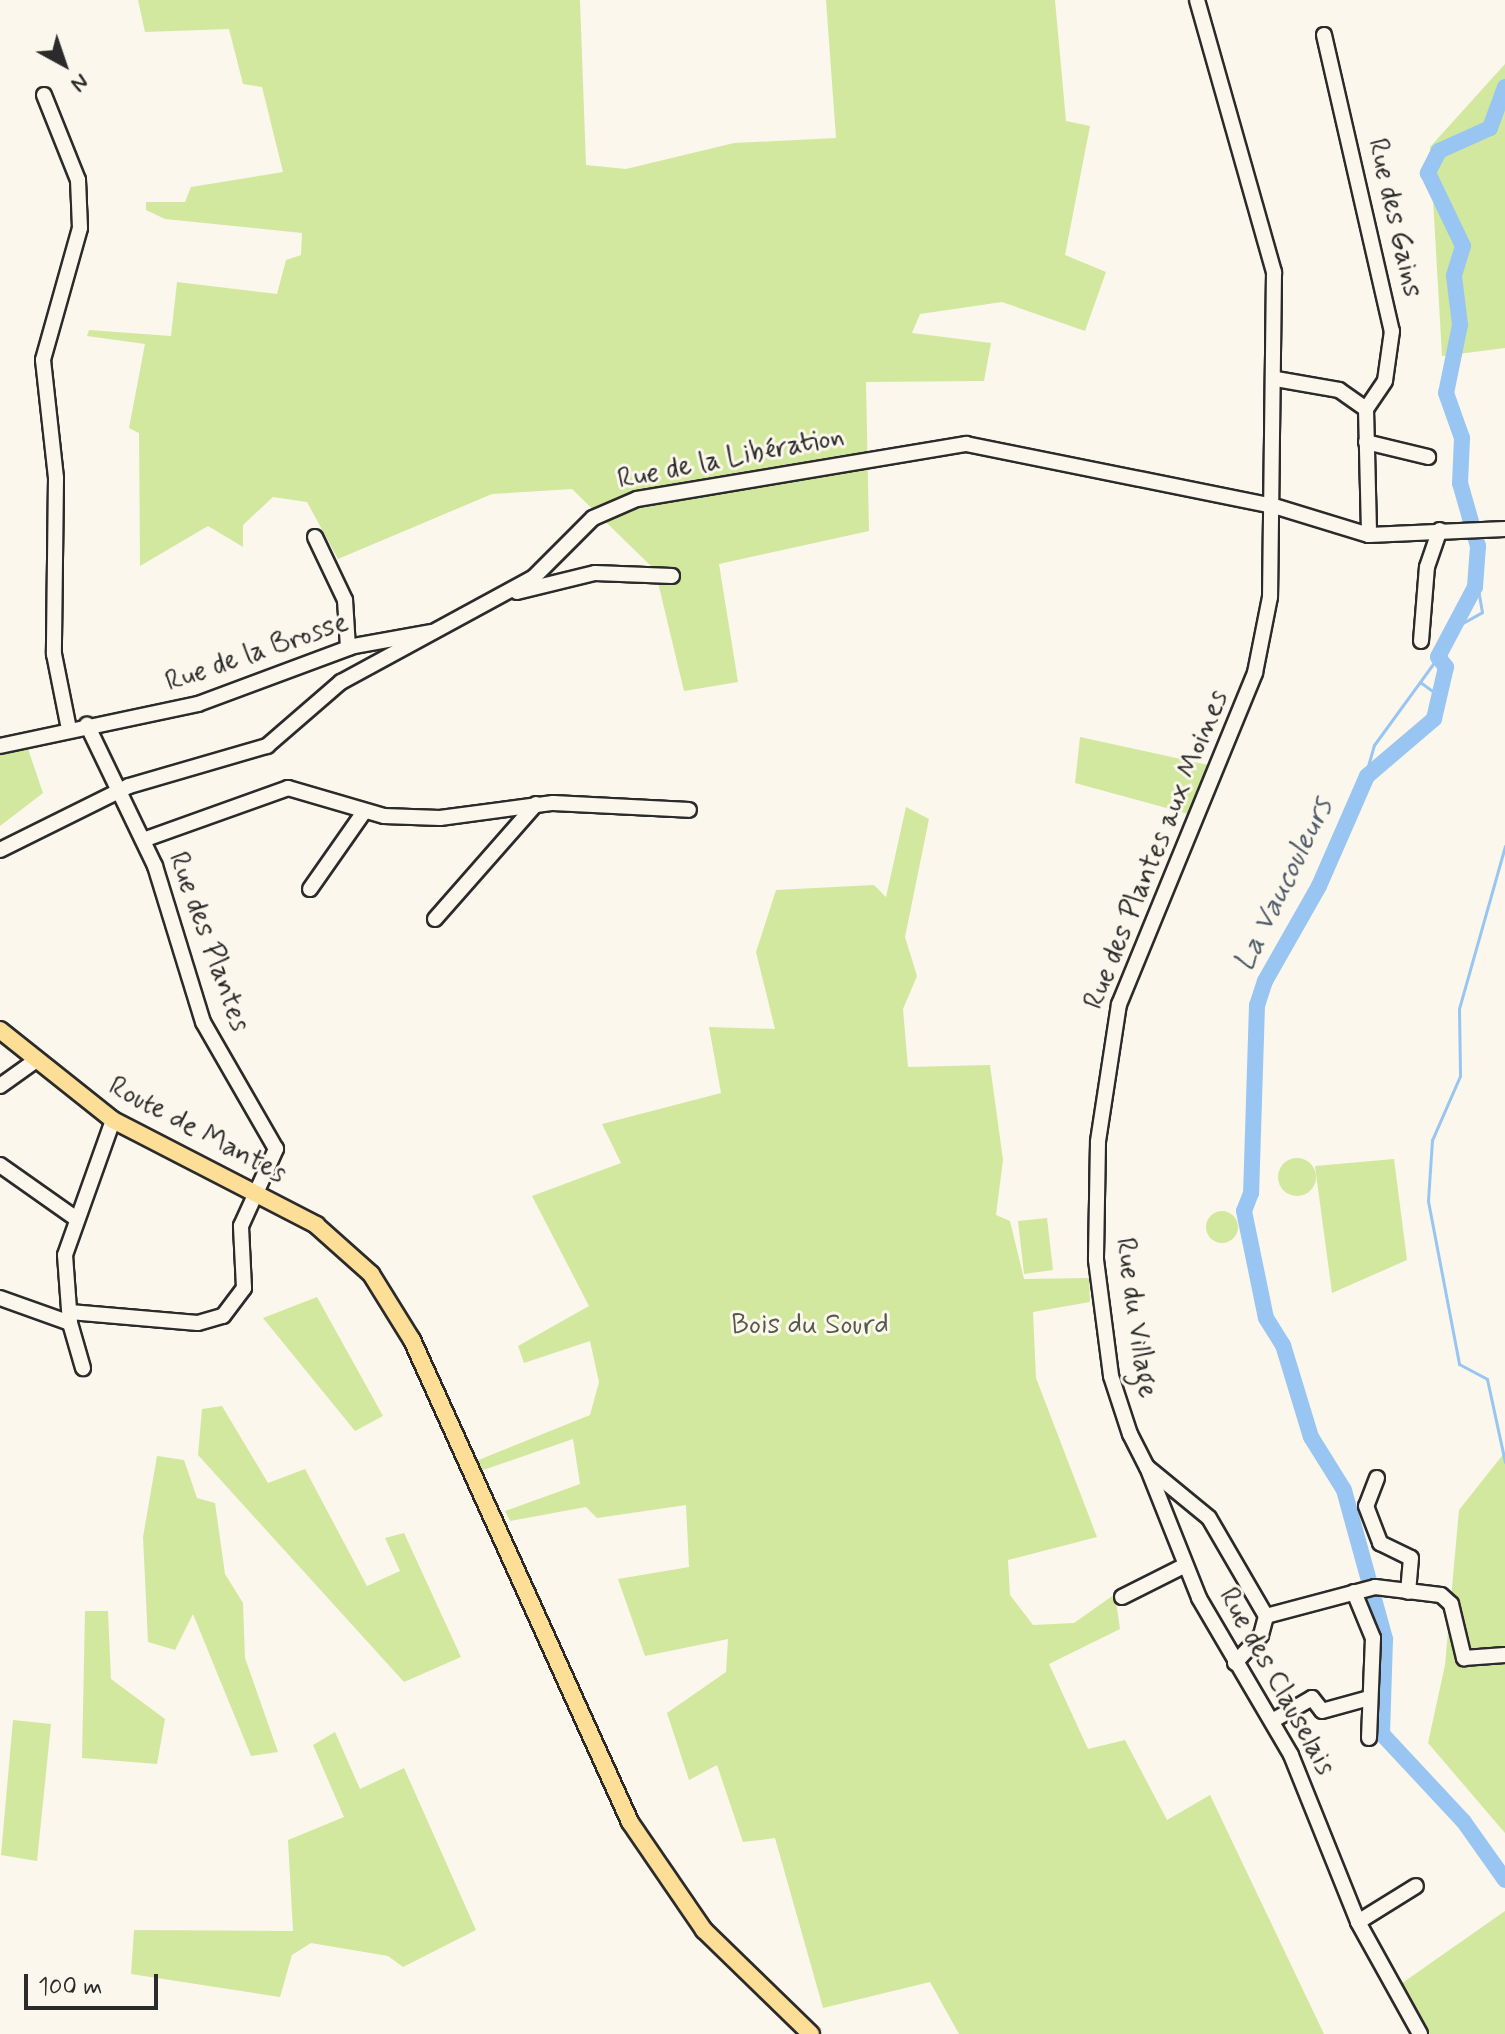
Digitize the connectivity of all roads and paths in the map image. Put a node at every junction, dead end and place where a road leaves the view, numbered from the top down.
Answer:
1 (1197, 0) edge
2 (1324, 35) dead end
3 (44, 95) dead end
4 (1276, 379) junction
5 (1366, 409) junction
6 (1366, 442) junction
7 (1428, 457) dead end
8 (1274, 506) junction
9 (1505, 529) edge
10 (1440, 530) junction
11 (1369, 535) junction
12 (315, 537) dead end
13 (672, 576) dead end
14 (501, 596) junction
15 (436, 632) junction
16 (1421, 641) dead end
17 (348, 648) junction
18 (87, 725) junction
19 (69, 729) junction
20 (0, 746) edge
21 (115, 793) junction
22 (536, 804) junction
23 (689, 810) dead end
24 (364, 812) junction
25 (143, 840) junction
26 (0, 850) edge
27 (310, 889) dead end
28 (435, 919) dead end
29 (0, 1030) edge
30 (35, 1061) junction
31 (0, 1086) edge
32 (113, 1120) junction
33 (0, 1165) edge
34 (258, 1194) junction
35 (1096, 1215) joint
36 (75, 1218) junction
37 (0, 1298) edge
38 (70, 1318) junction
39 (83, 1368) dead end
40 (1147, 1467) junction
41 (1377, 1478) dead end
42 (1184, 1566) junction
43 (1363, 1590) junction
44 (1408, 1592) junction
45 (1122, 1597) dead end
46 (1266, 1616) junction
47 (1505, 1655) edge
48 (1235, 1663) junction
49 (1369, 1698) junction
50 (1272, 1721) junction
51 (1369, 1738) dead end
52 (1416, 1886) dead end
53 (1358, 1922) junction
54 (811, 2034) edge
55 (1420, 2034) edge

1 - 4 street, Rue des Plantes aux Moines
2 - 5 street, Rue des Gains
3 - 19 street
4 - 5 street
4 - 8 street, Rue des Plantes aux Moines
5 - 6 street
6 - 7 street
6 - 11 street
8 - 11 street, Rue de la Libération
8 - 14 street, Rue de la Libération
8 - 35 street, Rue des Plantes aux Moines
9 - 10 street
10 - 11 street
10 - 16 street
12 - 17 street
13 - 14 street
14 - 15 street, Rue de la Libération
15 - 17 street, Rue de la Brosse
15 - 21 street, Rue de la Libération
17 - 18 street, Rue de la Brosse
18 - 19 street, Rue de la Brosse
18 - 21 street, Rue des Plantes
19 - 20 street, Rue de la Brosse
21 - 25 street, Rue des Plantes
21 - 26 street, Rue de la Libération
22 - 23 street
22 - 24 street
22 - 28 street
24 - 25 street
24 - 27 street
25 - 34 street, Rue des Plantes
29 - 30 main road, Route de Mantes
30 - 31 street
30 - 32 main road, Route de Mantes
32 - 34 main road, Route de Mantes
32 - 36 street
33 - 36 street
34 - 38 street, Rue des Plantes
34 - 54 main road, Route de Mantes
35 - 40 street, Rue du Village
36 - 38 street
37 - 38 street, Rue des Plantes
38 - 39 street
40 - 42 street, Rue des Clauselais
40 - 46 street, Rue du Village
41 - 44 street
42 - 45 street
42 - 48 street, Rue des Clauselais
43 - 44 street
43 - 46 street
43 - 49 street
44 - 47 street
46 - 48 street
48 - 50 street, Rue des Clauselais
49 - 50 street
49 - 51 street
50 - 53 street, Rue des Clauselais
52 - 53 street
53 - 55 street, Rue des Clauselais

